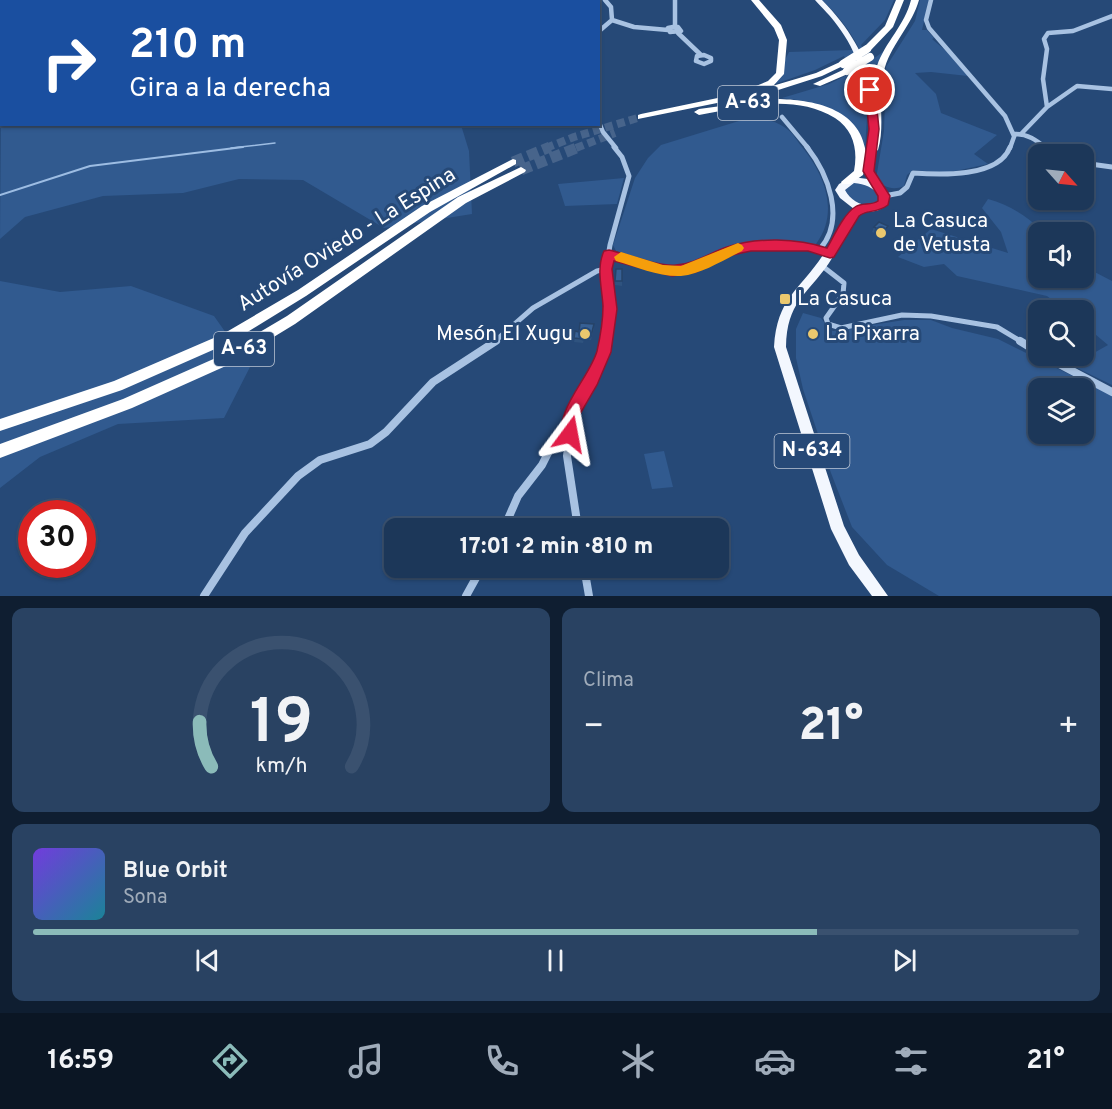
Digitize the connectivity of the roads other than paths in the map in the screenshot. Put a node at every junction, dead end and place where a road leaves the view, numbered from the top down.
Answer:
1 (605, 0) edge
2 (675, 0) edge
3 (755, 0) edge
4 (818, 0) edge
5 (900, 0) edge
6 (913, 0) edge
7 (931, 0) edge
8 (1112, 16) edge
9 (612, 20) junction
10 (675, 27) junction
11 (600, 30) edge
12 (668, 30) junction
13 (678, 33) junction
14 (869, 53) junction
15 (701, 55) dead end
16 (845, 68) junction
17 (1112, 89) edge
18 (1047, 107) junction
19 (664, 111) junction
20 (699, 112) junction
21 (782, 117) dead end
22 (600, 125) edge
23 (1022, 134) junction
24 (1014, 136) junction
25 (1040, 144) edge
26 (873, 150) junction
27 (1094, 165) edge
28 (1112, 167) edge
29 (869, 171) junction
30 (858, 180) junction
31 (846, 182) junction
32 (876, 187) junction
33 (884, 196) junction
34 (848, 202) junction
35 (861, 208) junction
36 (849, 221) junction
37 (825, 251) junction
38 (609, 255) junction
39 (822, 265) junction
40 (606, 269) junction
41 (1028, 346) edge
42 (1064, 366) edge
43 (1112, 392) edge
44 (572, 412) junction
45 (0, 425) edge
46 (0, 451) edge
47 (508, 518) edge
48 (576, 518) edge
49 (476, 578) edge
50 (586, 578) edge
51 (204, 596) edge
52 (466, 596) edge
53 (589, 596) edge
54 (881, 596) edge

1 - 9 street
2 - 10 street
3 - 19 highway
4 - 26 highway
5 - 14 highway, A-63
6 - 14 highway, A-63
6 - 26 highway
7 - 24 street
8 - 18 street
9 - 11 street
9 - 12 street
10 - 12 street
10 - 13 street
12 - 13 street
13 - 15 street
14 - 16 highway, A-63, bridge
16 - 19 highway, A-63
16 - 20 highway, A-63
17 - 18 street
18 - 23 street
19 - 20 highway, A-63
20 - 31 highway
21 - 37 street
22 - 38 street
23 - 24 street
23 - 25 street
24 - 33 street
26 - 29 highway
27 - 28 street
29 - 30 highway
29 - 32 highway
30 - 31 highway
30 - 32 highway
31 - 34 highway
32 - 33 highway
33 - 35 highway, N-634
34 - 35 highway
34 - 36 highway
35 - 36 highway, N-634
36 - 37 highway, N-634
37 - 38 street
37 - 39 highway, N-634
38 - 40 street
39 - 41 street
39 - 54 highway, N-634
40 - 44 street
40 - 51 street
42 - 43 street
44 - 47 street
44 - 48 street
45 - 46 highway, Autovía Oviedo - La Espina / A-63
49 - 52 street
50 - 53 street

